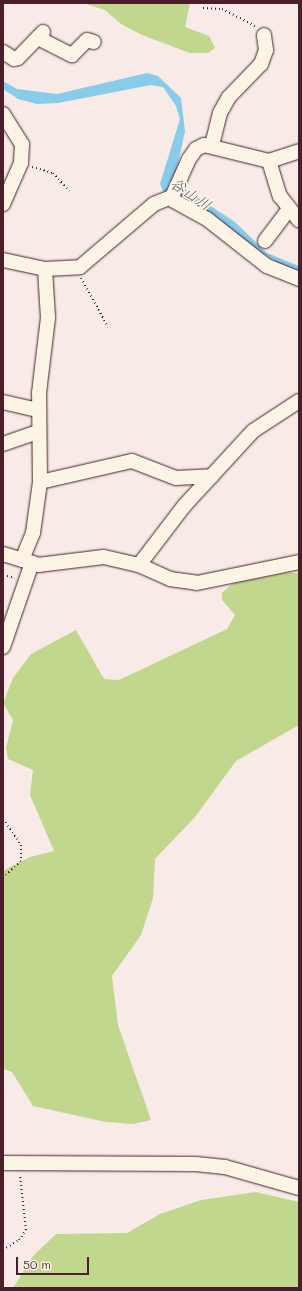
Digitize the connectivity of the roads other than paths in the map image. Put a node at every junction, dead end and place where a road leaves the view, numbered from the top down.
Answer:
1 (264, 35) road end
2 (94, 42) dead end
3 (3, 52) edge
4 (3, 114) edge
5 (212, 145) junction
6 (299, 151) edge
7 (269, 161) junction
8 (171, 199) junction
9 (3, 204) edge
10 (289, 209) junction
11 (299, 220) edge
12 (265, 241) dead end
13 (3, 260) edge
14 (45, 269) junction
15 (299, 280) edge
16 (299, 401) edge
17 (3, 402) edge
18 (38, 410) junction
19 (38, 432) junction
20 (3, 444) edge
21 (212, 476) junction
22 (40, 482) junction
23 (3, 554) edge
24 (27, 562) junction
25 (299, 562) edge
26 (139, 565) junction
27 (3, 647) edge
28 (3, 1163) edge
29 (299, 1188) edge

1 - 5 street
2 - 3 street
4 - 9 street
5 - 7 street
5 - 8 street
6 - 7 street
7 - 10 street
8 - 14 street
8 - 15 street
10 - 11 street
10 - 12 street
13 - 14 street
14 - 18 street
16 - 21 street
17 - 18 street
18 - 19 street
19 - 20 street
19 - 22 street
21 - 22 street
21 - 26 street
22 - 24 street
23 - 24 street
24 - 26 street
24 - 27 street
25 - 26 street
28 - 29 street

